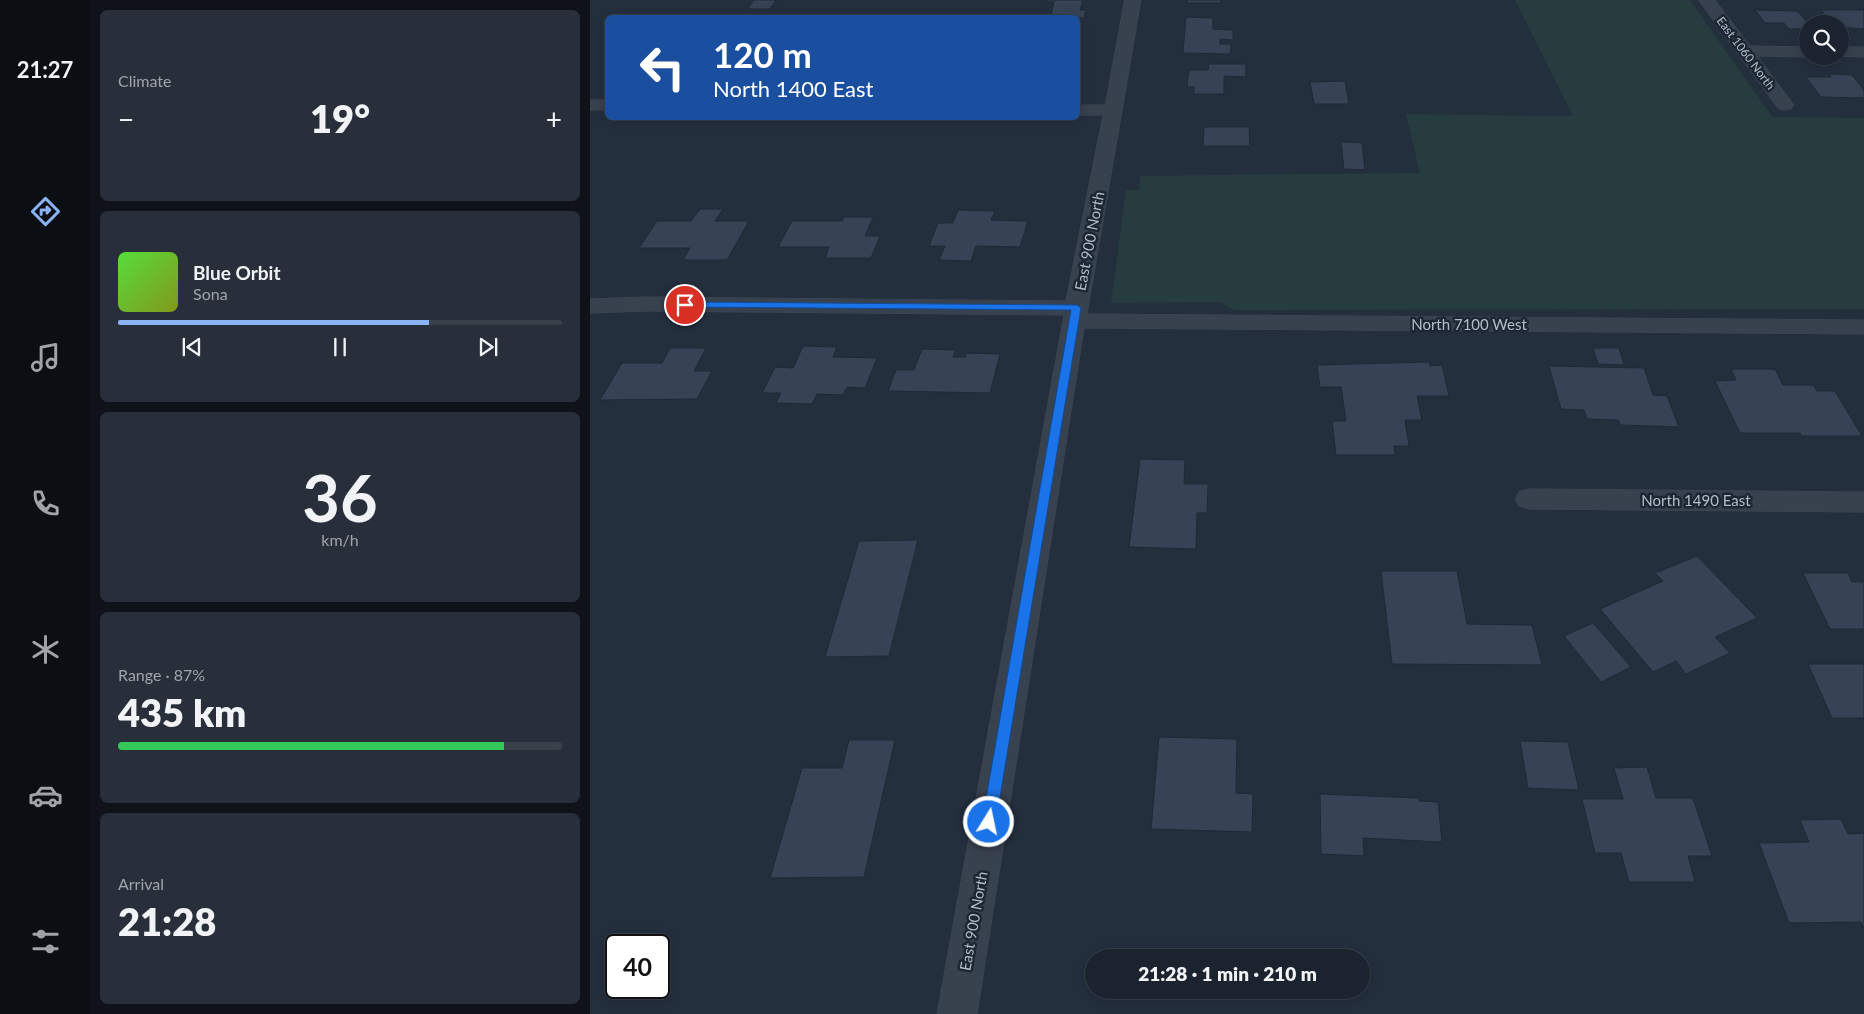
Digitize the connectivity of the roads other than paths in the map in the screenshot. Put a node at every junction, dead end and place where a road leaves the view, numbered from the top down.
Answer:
1 (1133, 0) edge
2 (1707, 0) edge
3 (1745, 51) junction
4 (1799, 52) edge
5 (1849, 52) edge
6 (1864, 52) edge
7 (590, 104) edge
8 (605, 104) edge
9 (1785, 105) dead end
10 (1080, 110) edge
11 (1114, 110) junction
12 (590, 306) edge
13 (1075, 314) junction
14 (1864, 326) edge
15 (1529, 499) dead end
16 (1864, 502) edge
17 (957, 1014) edge

1 - 11 street, East 900 North
2 - 3 street, East 1060 North
3 - 4 street
3 - 9 street, East 1060 North
5 - 6 street
7 - 8 street
10 - 11 street
11 - 13 street, East 900 North
12 - 13 street, North 7100 West
13 - 14 street, North 7100 West
13 - 17 street, East 900 North
15 - 16 street, North 1490 East

